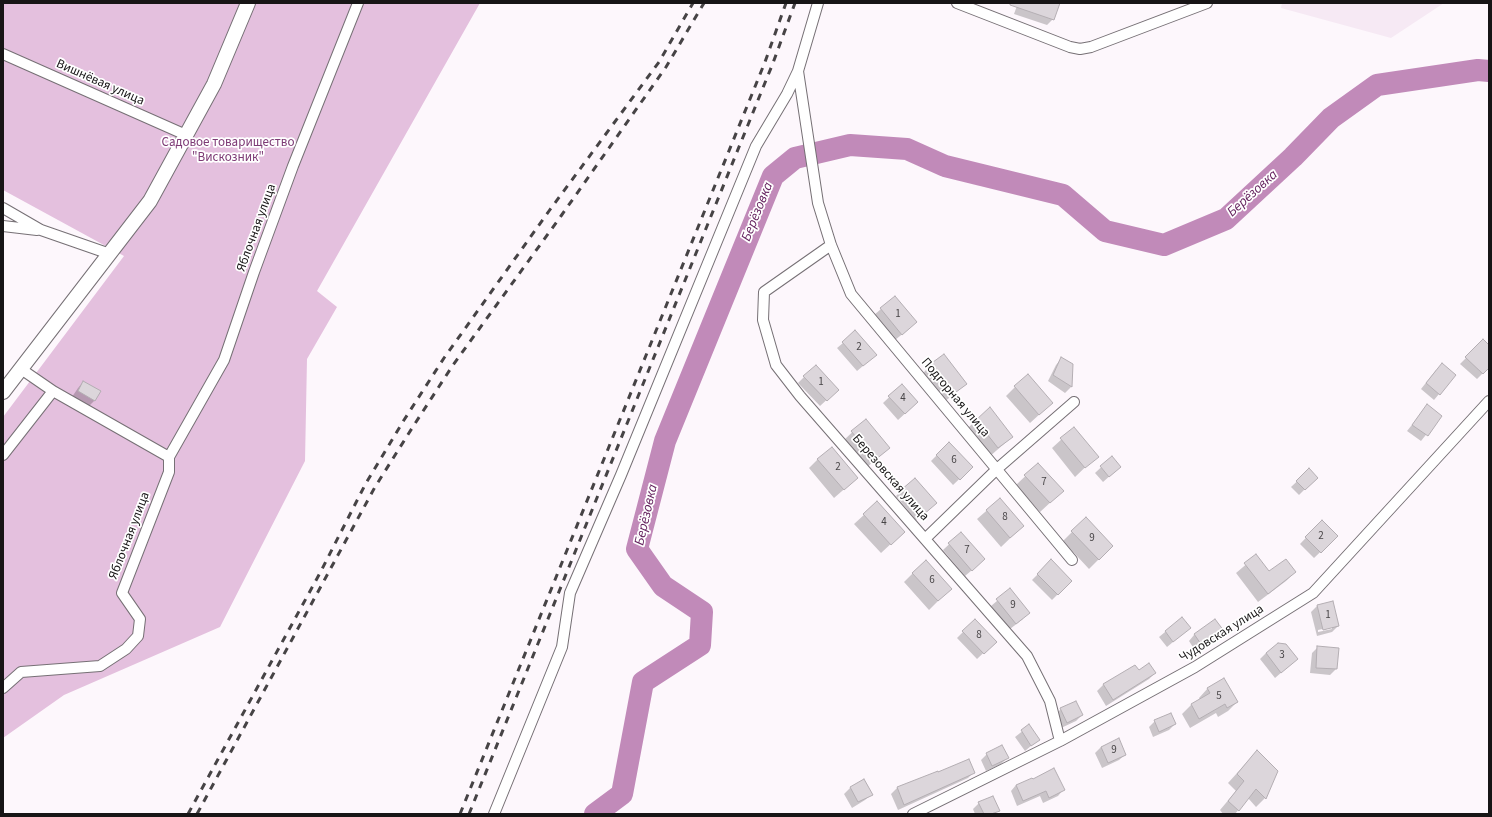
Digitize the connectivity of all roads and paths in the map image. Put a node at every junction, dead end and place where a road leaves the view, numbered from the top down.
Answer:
1 (248, 3) edge
2 (358, 3) edge
3 (818, 3) edge
4 (957, 3) edge
5 (1207, 3) edge
6 (3, 54) edge
7 (798, 71) junction
8 (186, 135) junction
9 (3, 208) edge
10 (3, 226) edge
11 (41, 230) junction
12 (831, 245) junction
13 (110, 254) junction
14 (21, 369) junction
15 (53, 391) junction
16 (3, 392) edge
17 (1489, 401) edge
18 (1074, 402) dead end
19 (3, 454) edge
20 (169, 457) junction
21 (997, 469) junction
22 (926, 538) junction
23 (1072, 560) dead end
24 (3, 688) edge
25 (1060, 741) junction
26 (494, 814) edge
27 (913, 814) edge

1 - 8 street
2 - 20 street, Яблочная улица
3 - 7 street
4 - 5 street
6 - 8 street, Вишнёвая улица
7 - 12 street, Подгорная улица
7 - 26 street
8 - 13 street
9 - 11 street
10 - 11 street
11 - 13 street
12 - 21 street, Подгорная улица
12 - 22 street, Березовская улица
13 - 14 street
14 - 15 street
14 - 16 street
15 - 19 street
15 - 20 street
17 - 25 street, Чудовская улица
18 - 21 street
20 - 24 street, Яблочная улица
21 - 22 street
21 - 23 street, Подгорная улица
22 - 25 street, Березовская улица
25 - 27 street, Чудовская улица

